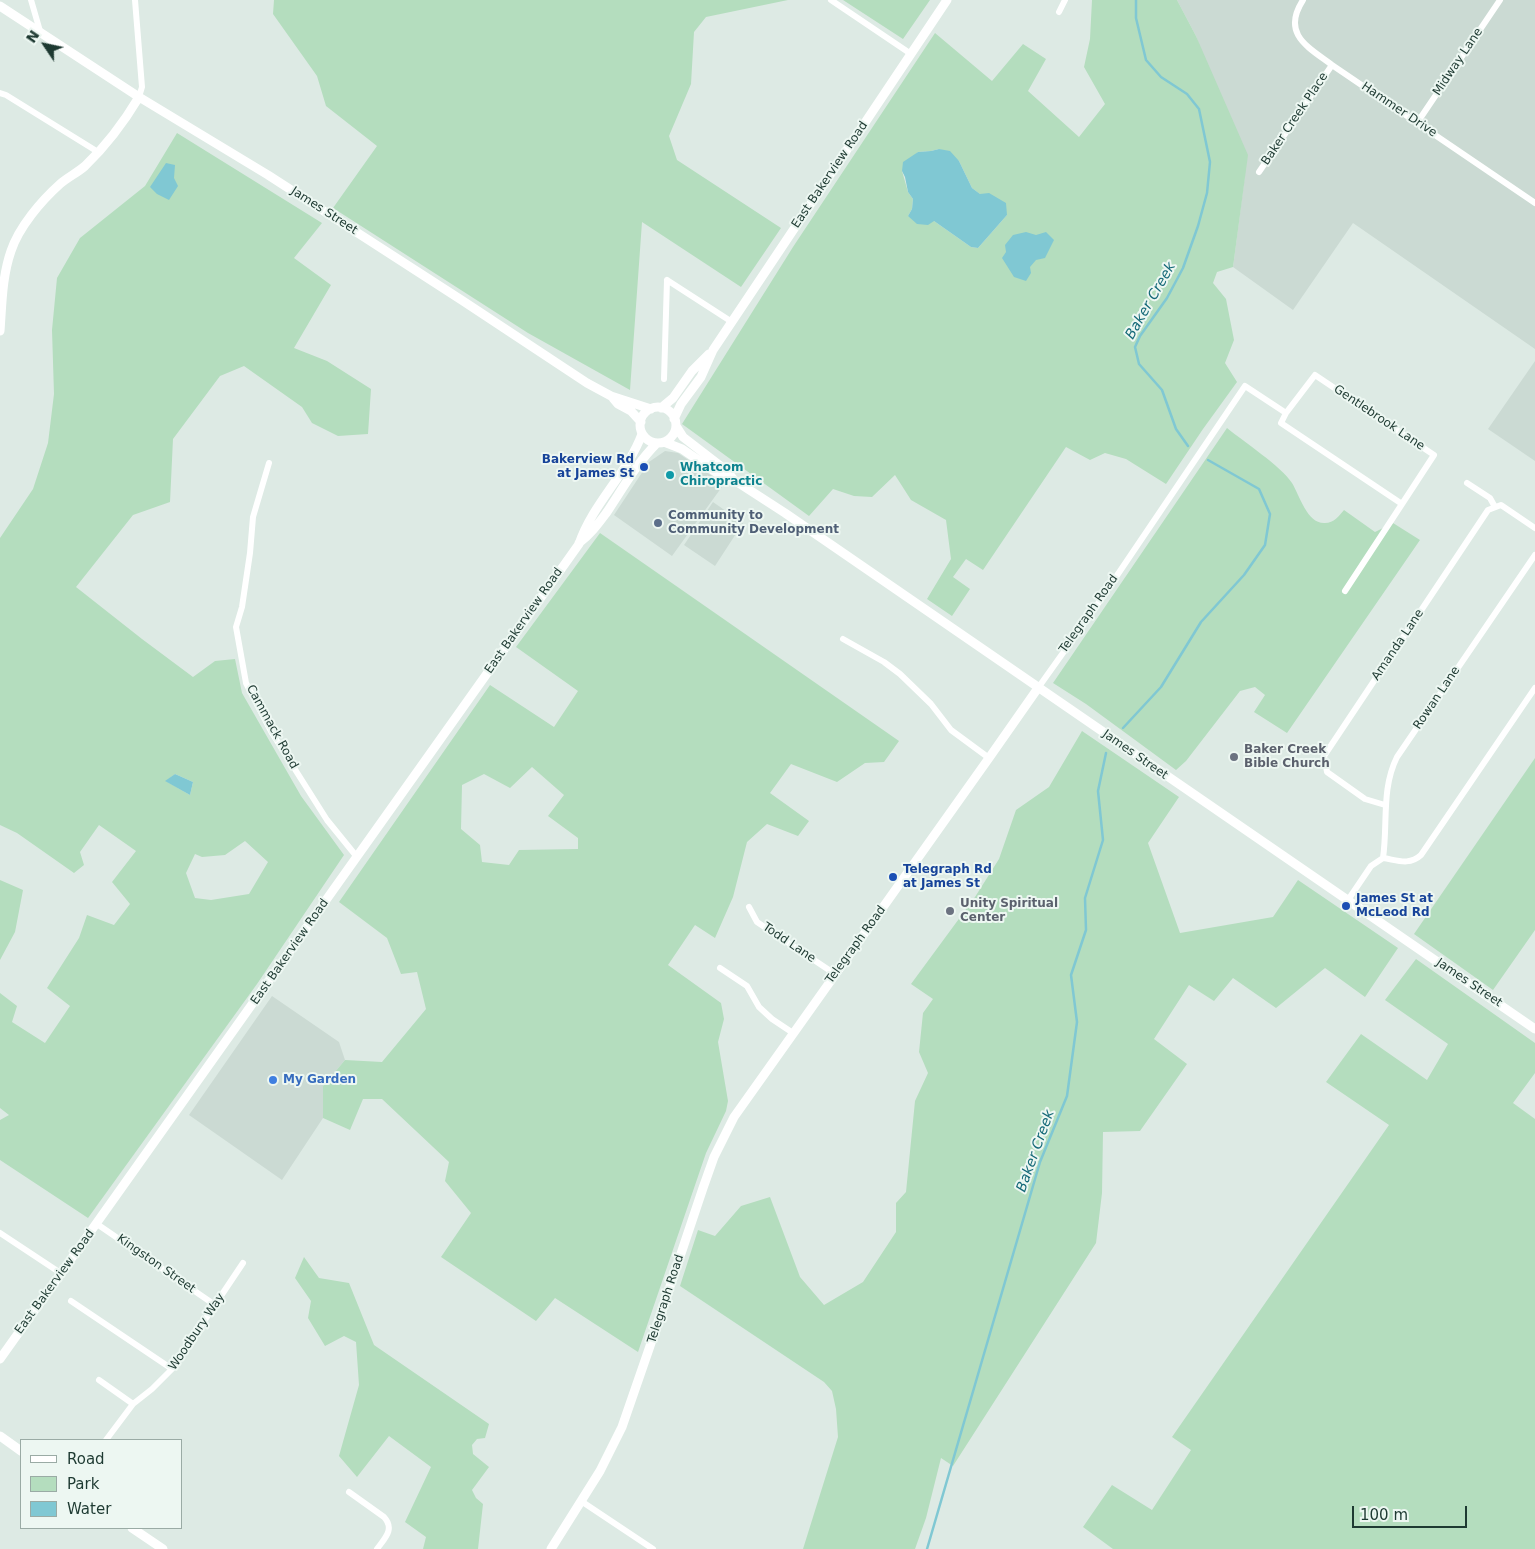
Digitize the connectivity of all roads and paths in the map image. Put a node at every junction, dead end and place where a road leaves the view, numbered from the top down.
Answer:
1 (31, 0) edge
2 (135, 0) edge
3 (831, 0) edge
4 (947, 0) edge
5 (1065, 0) edge
6 (1303, 0) edge
7 (1500, 0) edge
8 (0, 6) edge
9 (1059, 12) dead end
10 (40, 31) junction
11 (911, 54) junction
12 (1332, 65) junction
13 (0, 93) edge
14 (139, 97) junction
15 (1417, 123) junction
16 (98, 152) junction
17 (1259, 172) dead end
18 (1535, 203) edge
19 (732, 322) junction
20 (0, 331) edge
21 (713, 350) junction
22 (664, 379) dead end
23 (611, 396) junction
24 (656, 408) junction
25 (1286, 413) junction
26 (641, 422) junction
27 (675, 422) junction
28 (642, 434) junction
29 (660, 442) junction
30 (269, 464) dead end
31 (734, 480) junction
32 (1467, 482) dead end
33 (1402, 504) junction
34 (1495, 507) junction
35 (1535, 528) edge
36 (579, 544) junction
37 (1535, 555) edge
38 (1345, 591) dead end
39 (844, 639) dead end
40 (1038, 688) junction
41 (1535, 688) edge
42 (989, 758) junction
43 (1385, 805) junction
44 (357, 857) junction
45 (1383, 858) junction
46 (1348, 900) junction
47 (749, 907) dead end
48 (720, 968) dead end
49 (835, 974) junction
50 (1535, 1029) edge
51 (793, 1033) junction
52 (97, 1224) junction
53 (0, 1234) edge
54 (243, 1263) dead end
55 (62, 1274) junction
56 (71, 1301) dead end
57 (215, 1305) junction
58 (0, 1359) edge
59 (172, 1369) junction
60 (99, 1380) dead end
61 (133, 1404) junction
62 (0, 1436) edge
63 (107, 1439) edge
64 (20, 1450) edge
65 (349, 1492) dead end
66 (580, 1501) junction
67 (133, 1529) edge
68 (157, 1547) edge
69 (378, 1549) edge
70 (551, 1549) edge
71 (652, 1549) edge

1 - 10 street
2 - 14 street
3 - 11 street
4 - 11 main road, East Bakerview Road
5 - 9 street
6 - 12 street, Hammer Drive
7 - 15 street, Midway Lane
8 - 10 main road, James Street
10 - 14 main road, James Street
11 - 19 main road, East Bakerview Road
12 - 15 street, Hammer Drive
12 - 17 street, Baker Creek Place
13 - 16 street
14 - 16 main road
14 - 23 main road, James Street
15 - 18 street, Hammer Drive
16 - 20 main road
19 - 21 main road, East Bakerview Road
19 - 22 street
21 - 24 main road, East Bakerview Road
21 - 27 main road, East Bakerview Road
23 - 24 main road, James Street
23 - 26 main road
24 - 26 main road
24 - 27 main road
25 - 33 street
25 - 33 street, Gentlebrook Lane
25 - 40 street, Telegraph Road
26 - 28 main road
27 - 29 main road
27 - 31 main road, James Street
28 - 29 main road
28 - 36 main road, East Bakerview Road
29 - 31 main road, James Street
29 - 36 main road, East Bakerview Road
30 - 44 street, Cammack Road
31 - 40 main road, James Street
32 - 34 street
33 - 38 street, Gentlebrook Lane
34 - 35 street
34 - 43 street, Amanda Lane
36 - 44 main road, East Bakerview Road
37 - 43 street, Rowan Lane
39 - 42 street
40 - 42 main road, Telegraph Road
40 - 46 main road, James Street
41 - 45 street
42 - 49 main road, Telegraph Road
43 - 45 street, Rowan Lane
44 - 52 main road, East Bakerview Road
45 - 46 street
46 - 50 main road, James Street
47 - 49 street, Todd Lane
48 - 51 street
49 - 51 main road, Telegraph Road
51 - 66 main road, Telegraph Road
52 - 55 main road, East Bakerview Road
52 - 57 street, Kingston Street
53 - 55 street
54 - 57 street, Woodbury Way
55 - 58 main road, East Bakerview Road
56 - 59 street
57 - 59 street, Woodbury Way
59 - 61 street, Woodbury Way
60 - 61 street
61 - 63 street, Woodbury Way
62 - 64 main road
65 - 69 street
66 - 70 main road, Telegraph Road
66 - 71 street
67 - 68 main road

